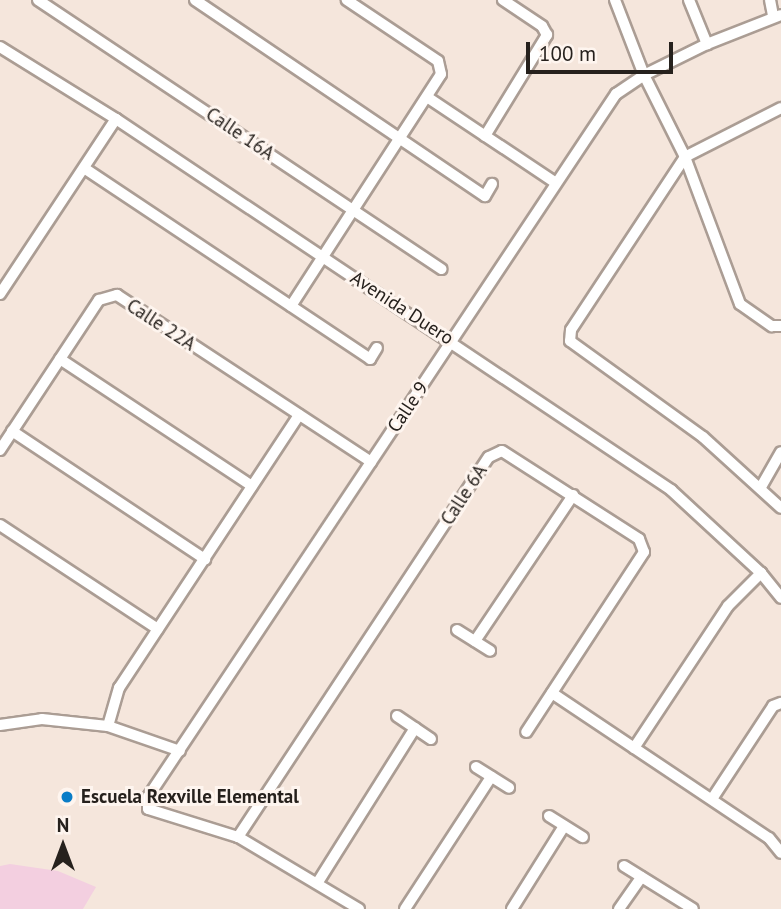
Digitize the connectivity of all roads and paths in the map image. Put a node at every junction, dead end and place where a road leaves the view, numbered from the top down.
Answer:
1 (38, 0) edge
2 (195, 0) edge
3 (346, 0) edge
4 (503, 0) edge
5 (615, 0) edge
6 (690, 0) edge
7 (770, 0) edge
8 (777, 15) edge
9 (707, 44) junction
10 (0, 47) edge
11 (644, 75) junction
12 (427, 97) junction
13 (781, 108) edge
14 (116, 119) junction
15 (485, 136) junction
16 (399, 139) junction
17 (685, 157) junction
18 (84, 168) junction
19 (556, 183) junction
20 (492, 184) dead end
21 (353, 209) junction
22 (323, 256) junction
23 (441, 269) dead end
24 (0, 294) edge
25 (291, 306) junction
26 (781, 326) edge
27 (452, 341) junction
28 (377, 348) dead end
29 (60, 359) junction
30 (299, 415) junction
31 (12, 431) junction
32 (0, 450) edge
33 (781, 452) edge
34 (371, 462) junction
35 (252, 486) junction
36 (761, 487) junction
37 (573, 495) junction
38 (781, 508) edge
39 (0, 525) edge
40 (205, 559) junction
41 (761, 573) junction
42 (781, 598) edge
43 (158, 629) junction
44 (457, 630) dead end
45 (475, 641) junction
46 (490, 651) dead end
47 (552, 693) junction
48 (781, 702) edge
49 (397, 716) dead end
50 (0, 725) edge
51 (108, 726) junction
52 (415, 728) junction
53 (526, 732) dead end
54 (432, 739) dead end
55 (634, 748) junction
56 (180, 751) junction
57 (476, 767) dead end
58 (491, 777) junction
59 (509, 788) dead end
60 (712, 799) junction
61 (549, 816) dead end
62 (564, 826) junction
63 (239, 837) junction
64 (583, 837) dead end
65 (781, 853) edge
66 (624, 866) dead end
67 (641, 877) junction
68 (318, 882) junction
69 (359, 909) edge
70 (405, 909) edge
71 (512, 909) edge
72 (619, 909) edge
73 (693, 909) edge

1 - 21 street, Calle 16A
2 - 16 street
3 - 12 street
4 - 15 street
5 - 11 street
6 - 9 street
7 - 8 street
8 - 9 street, Calle 9
9 - 11 street, Calle 9
10 - 14 street, Avenida Duero
11 - 17 street
11 - 19 street, Calle 9
12 - 15 street
12 - 16 street
13 - 17 street
14 - 18 street
14 - 22 street, Avenida Duero
15 - 19 street
16 - 20 street
16 - 21 street
17 - 26 street
17 - 36 street
18 - 24 street
18 - 25 street
19 - 27 street, Calle 9
21 - 22 street
21 - 23 street, Calle 16A
22 - 25 street
22 - 27 street, Avenida Duero
25 - 28 street
27 - 34 street, Calle 9
27 - 41 street, Avenida Duero
29 - 30 street, Calle 22A
29 - 31 street, Calle 22A
29 - 35 street
30 - 34 street, Calle 22A
30 - 35 street
31 - 32 street, Calle 22A
31 - 40 street
33 - 36 street
34 - 56 street, Calle 9
35 - 40 street
36 - 38 street
37 - 45 street
37 - 47 street, Calle 6A
37 - 63 street, Calle 6A
39 - 43 street
40 - 43 street
41 - 42 street, Avenida Duero
41 - 55 street
43 - 51 street
44 - 45 street
45 - 46 street
47 - 53 street, Calle 6A
47 - 55 street
48 - 60 street
49 - 52 street
50 - 51 street
51 - 56 street
52 - 54 street
52 - 68 street
55 - 60 street
56 - 63 street, Calle 9
57 - 58 street
58 - 59 street
58 - 70 street
60 - 65 street
61 - 62 street
62 - 64 street
62 - 71 street
63 - 68 street
66 - 67 street
67 - 72 street
67 - 73 street
68 - 69 street

